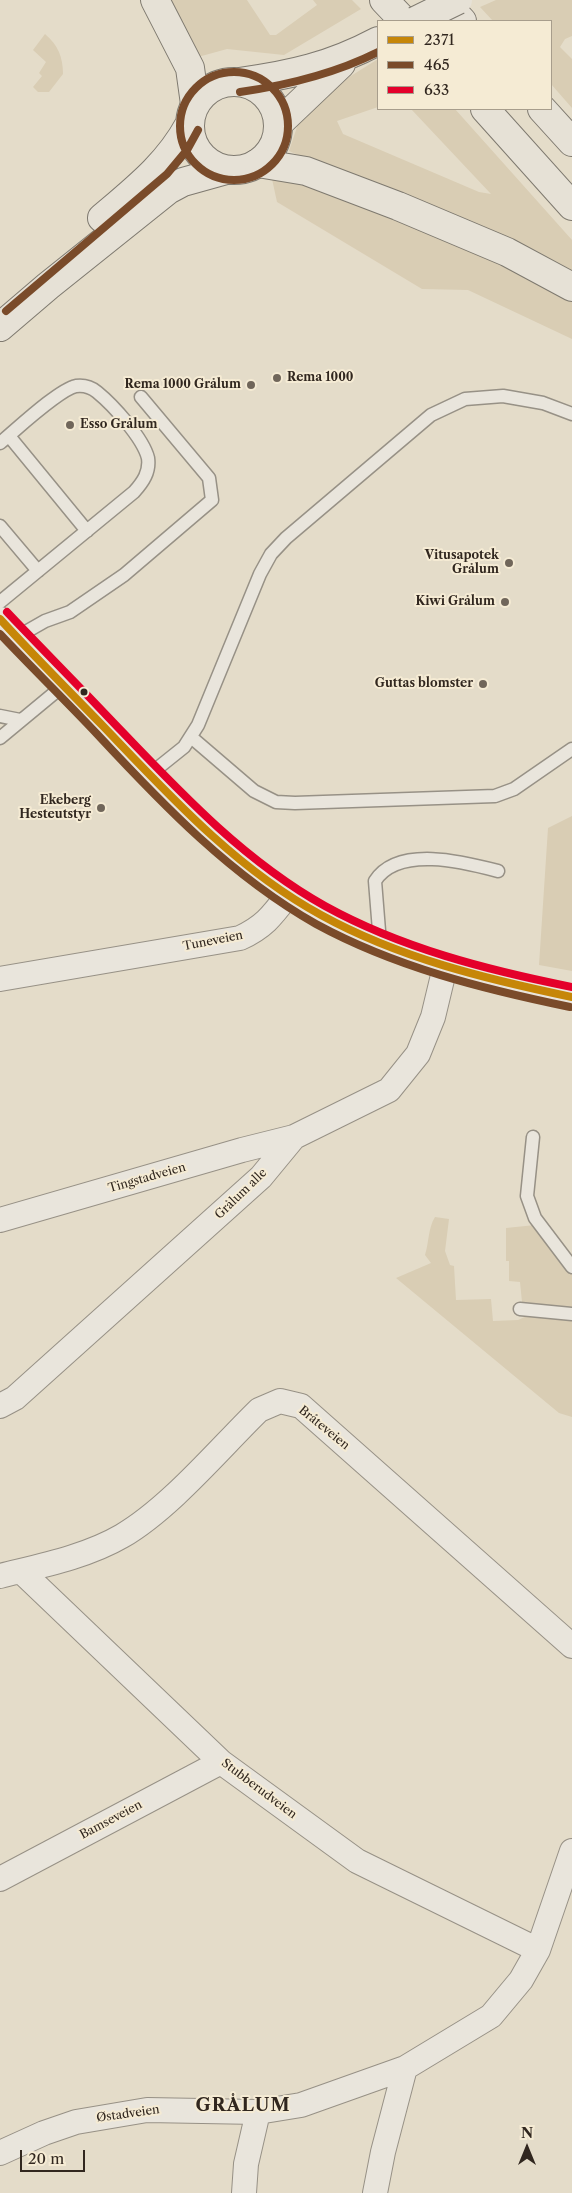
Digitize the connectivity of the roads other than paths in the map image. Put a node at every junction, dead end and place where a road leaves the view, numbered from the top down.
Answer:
1 (155, 0) edge
2 (384, 0) edge
3 (442, 0) edge
4 (458, 0) edge
5 (403, 20) edge
6 (417, 20) edge
7 (461, 20) edge
8 (377, 42) edge
9 (315, 76) junction
10 (239, 82) junction
11 (486, 110) edge
12 (543, 110) edge
13 (192, 114) junction
14 (278, 124) junction
15 (572, 142) edge
16 (258, 163) junction
17 (226, 170) junction
18 (572, 206) edge
19 (572, 287) edge
20 (0, 302) edge
21 (0, 327) edge
22 (141, 398) dead end
23 (572, 414) edge
24 (5, 439) edge
25 (0, 526) edge
26 (86, 531) junction
27 (38, 571) junction
28 (0, 602) edge
29 (0, 619) edge
30 (17, 638) junction
31 (64, 685) junction
32 (0, 716) edge
33 (20, 720) junction
34 (190, 737) junction
35 (0, 738) edge
36 (572, 749) edge
37 (149, 775) junction
38 (498, 871) dead end
39 (288, 895) junction
40 (380, 943) junction
41 (445, 968) junction
42 (0, 979) edge
43 (572, 997) edge
44 (294, 1137) junction
45 (533, 1137) dead end
46 (0, 1220) edge
47 (572, 1267) edge
48 (520, 1309) dead end
49 (572, 1314) edge
50 (0, 1406) edge
51 (11, 1574) edge
52 (572, 1646) edge
53 (221, 1762) junction
54 (572, 1851) edge
55 (0, 1879) edge
56 (538, 1950) junction
57 (405, 2068) junction
58 (258, 2112) junction
59 (0, 2153) edge
60 (244, 2193) edge
61 (376, 2193) edge

1 - 13 main road
2 - 5 main road
3 - 7 main road
4 - 6 main road, bridge
8 - 9 main road
9 - 10 main road
9 - 14 main road
10 - 13 main road
10 - 14 main road
11 - 18 main road
12 - 15 main road
13 - 17 main road
13 - 20 main road
14 - 16 main road
16 - 17 main road
16 - 19 main road
17 - 21 main road
22 - 30 lane
23 - 34 lane
24 - 26 lane
24 - 26 lane
25 - 27 lane
26 - 27 lane
27 - 28 lane
29 - 30 street
30 - 31 street
31 - 33 lane
31 - 37 street
32 - 33 lane
33 - 35 lane
34 - 36 lane
34 - 37 lane
37 - 39 street
38 - 40 lane
39 - 40 street
39 - 42 street, Tuneveien
40 - 41 street
41 - 43 street
41 - 44 street, Grålum alle
44 - 46 street, Tingstadveien
44 - 50 street, Grålum alle
45 - 47 lane
48 - 49 lane
51 - 52 street, Bråteveien
51 - 53 street, Stubberudveien
53 - 55 street, Bamseveien
53 - 56 street, Stubberudveien
54 - 56 street, Østadveien
56 - 57 street, Østadveien
57 - 58 street, Østadveien
57 - 61 street
58 - 59 street, Østadveien
58 - 60 street

